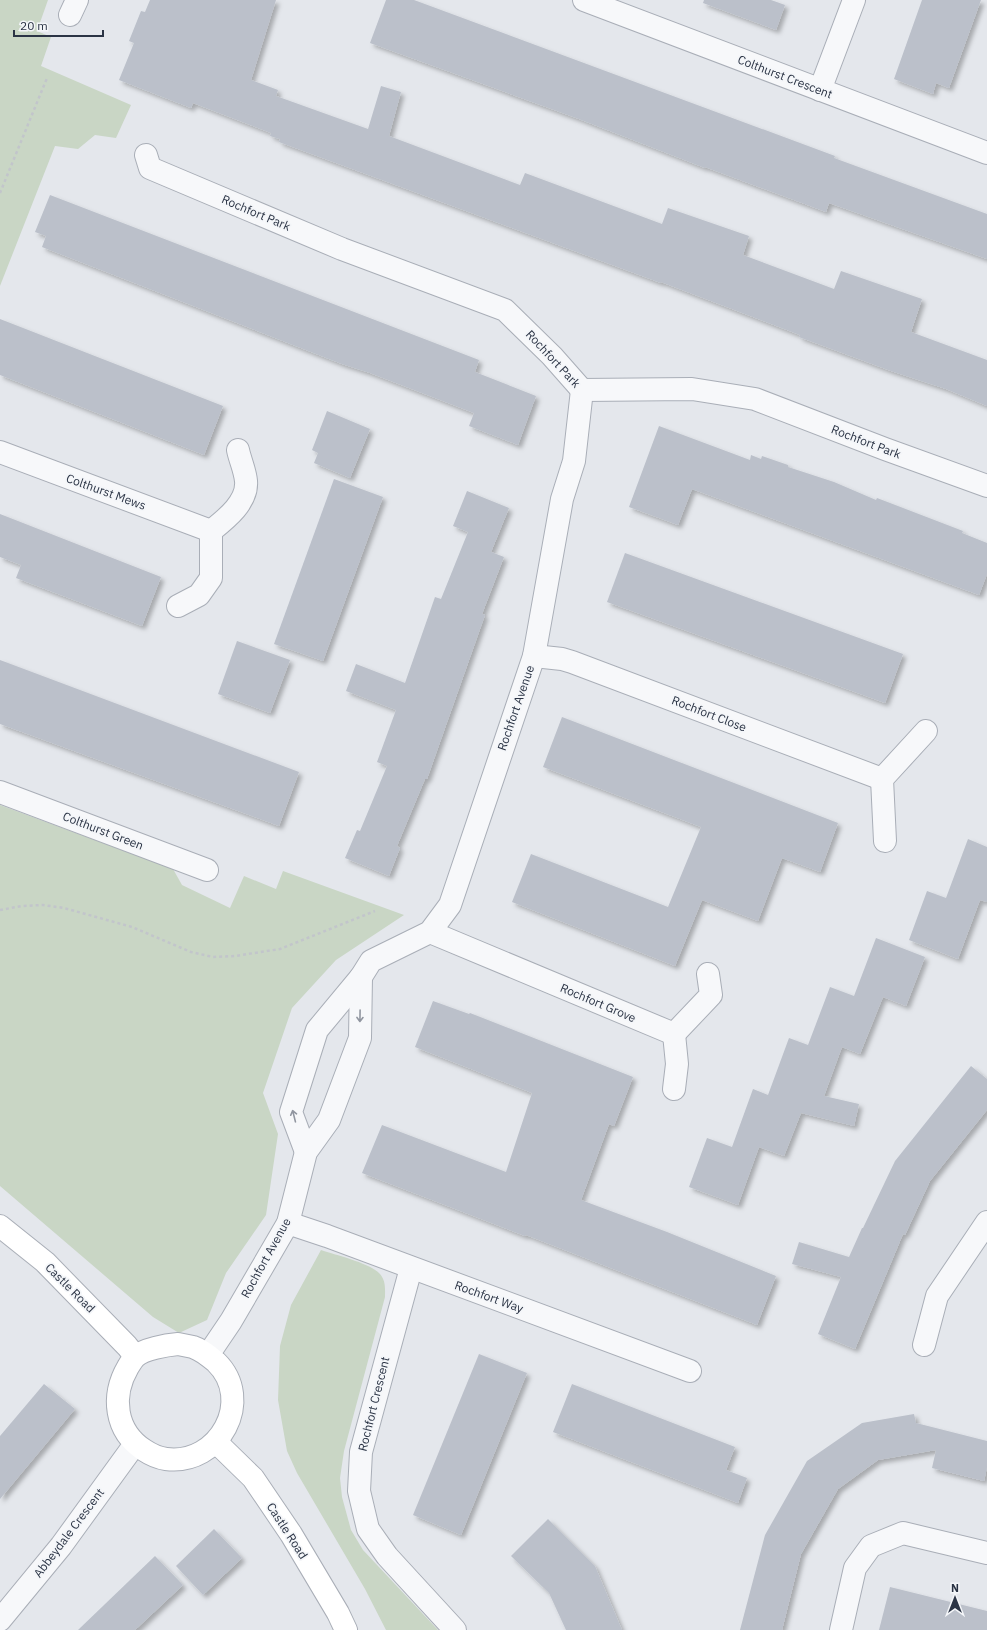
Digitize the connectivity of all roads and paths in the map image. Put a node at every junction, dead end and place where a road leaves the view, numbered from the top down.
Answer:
1 (584, 0) edge
2 (854, 0) edge
3 (47, 78) dead end
4 (820, 90) junction
5 (987, 153) edge
6 (146, 155) dead end
7 (0, 193) edge
8 (582, 390) junction
9 (238, 450) dead end
10 (0, 452) edge
11 (987, 486) edge
12 (211, 531) junction
13 (178, 606) dead end
14 (534, 656) junction
15 (926, 731) dead end
16 (882, 779) junction
17 (0, 792) edge
18 (885, 842) dead end
19 (207, 870) dead end
20 (0, 910) edge
21 (376, 911) dead end
22 (430, 932) junction
23 (708, 974) dead end
24 (361, 977) junction
25 (674, 1034) junction
26 (674, 1089) dead end
27 (306, 1152) junction
28 (987, 1222) edge
29 (288, 1223) junction
30 (0, 1226) edge
31 (411, 1268) junction
32 (924, 1345) dead end
33 (208, 1355) junction
34 (135, 1356) junction
35 (690, 1371) dead end
36 (216, 1442) junction
37 (135, 1444) junction
38 (987, 1553) edge
39 (0, 1620) edge
40 (346, 1630) edge
41 (456, 1630) edge
42 (841, 1630) edge

1 - 4 street, Colthurst Crescent
2 - 4 street
3 - 7 path
4 - 5 street, Colthurst Crescent
6 - 8 street, Rochfort Park
8 - 11 street, Rochfort Park
8 - 14 street, Rochfort Avenue
9 - 12 street
10 - 12 street, Colthurst Mews
12 - 13 street
14 - 16 street, Rochfort Close
14 - 22 street, Rochfort Avenue
15 - 16 street
16 - 18 street
17 - 19 street, Colthurst Green
20 - 21 path
22 - 24 street, Rochfort Avenue
22 - 25 street, Rochfort Grove
23 - 25 street
24 -> 27 street, Rochfort Avenue
27 -> 24 street, Rochfort Avenue
25 - 26 street
27 - 29 street, Rochfort Avenue
28 - 32 street
29 - 31 street, Rochfort Way
29 - 33 street, Rochfort Avenue
30 - 34 street, Castle Road
31 - 35 street, Rochfort Way
31 - 41 street, Rochfort Crescent
33 - 34 street
33 - 36 street
34 - 37 street
36 - 37 street
36 - 40 street, Castle Road
37 - 39 street, Abbeydale Crescent
38 - 42 street

